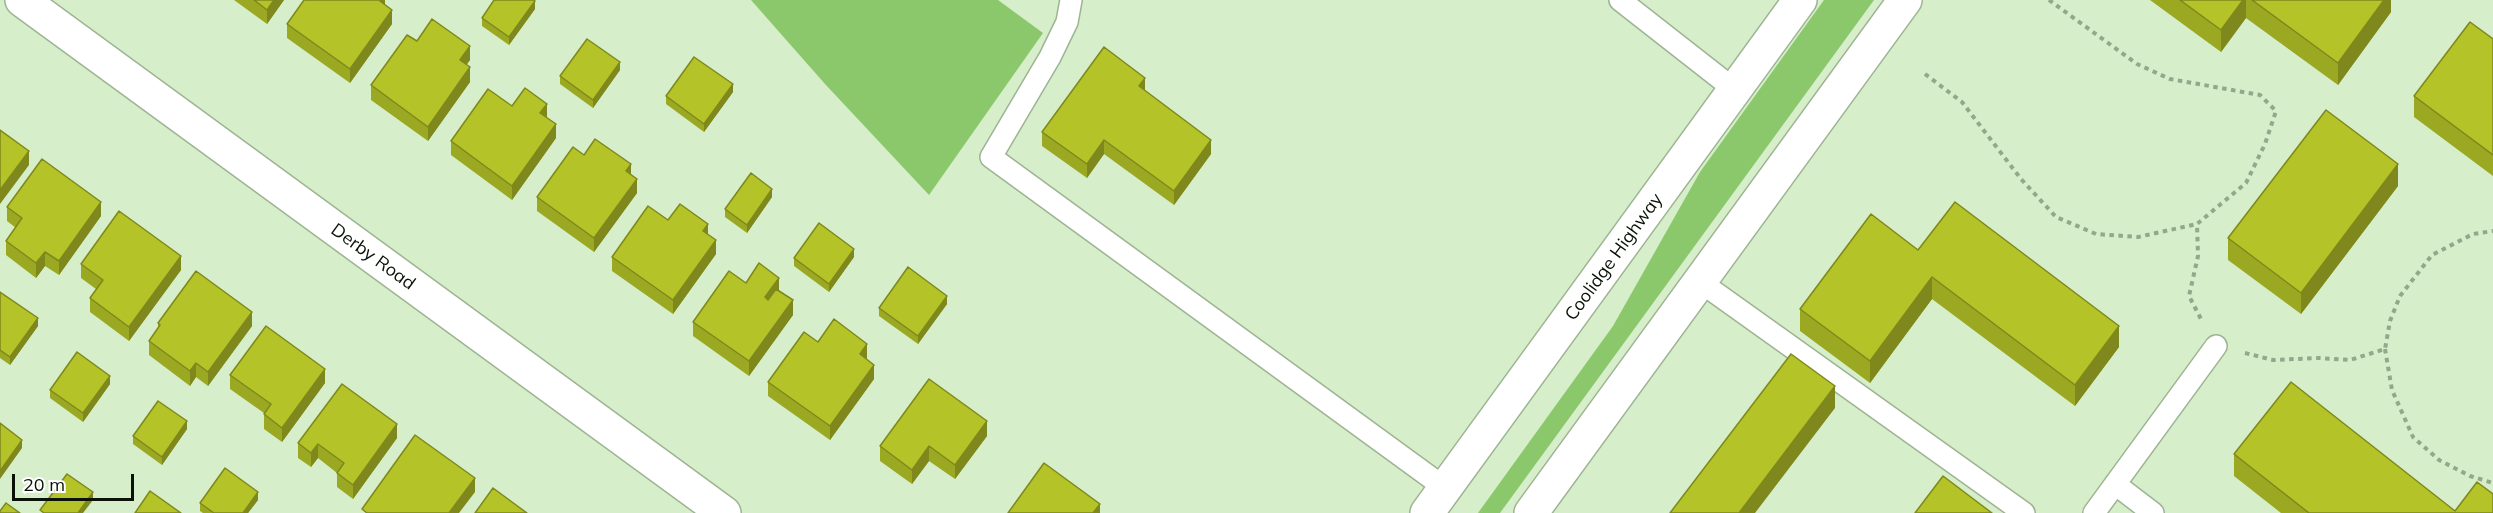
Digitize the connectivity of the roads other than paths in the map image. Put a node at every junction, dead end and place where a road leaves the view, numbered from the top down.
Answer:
1 (22, 0) edge
2 (1071, 0) edge
3 (1620, 0) edge
4 (1800, 0) edge
5 (1905, 0) edge
6 (1735, 90) junction
7 (1699, 280) junction
8 (2216, 346) road end
9 (2115, 484) junction
10 (1436, 501) edge
11 (724, 513) edge
12 (1531, 513) edge
13 (2024, 513) edge
14 (2094, 513) edge
15 (2153, 513) edge

1 - 11 main road, Derby Road
2 - 10 lane
3 - 6 lane
4 - 6 main road, Coolidge Highway
5 - 7 main road
6 - 10 main road, Coolidge Highway
7 - 12 main road
7 - 13 lane
8 - 9 lane
9 - 14 lane
9 - 15 lane

